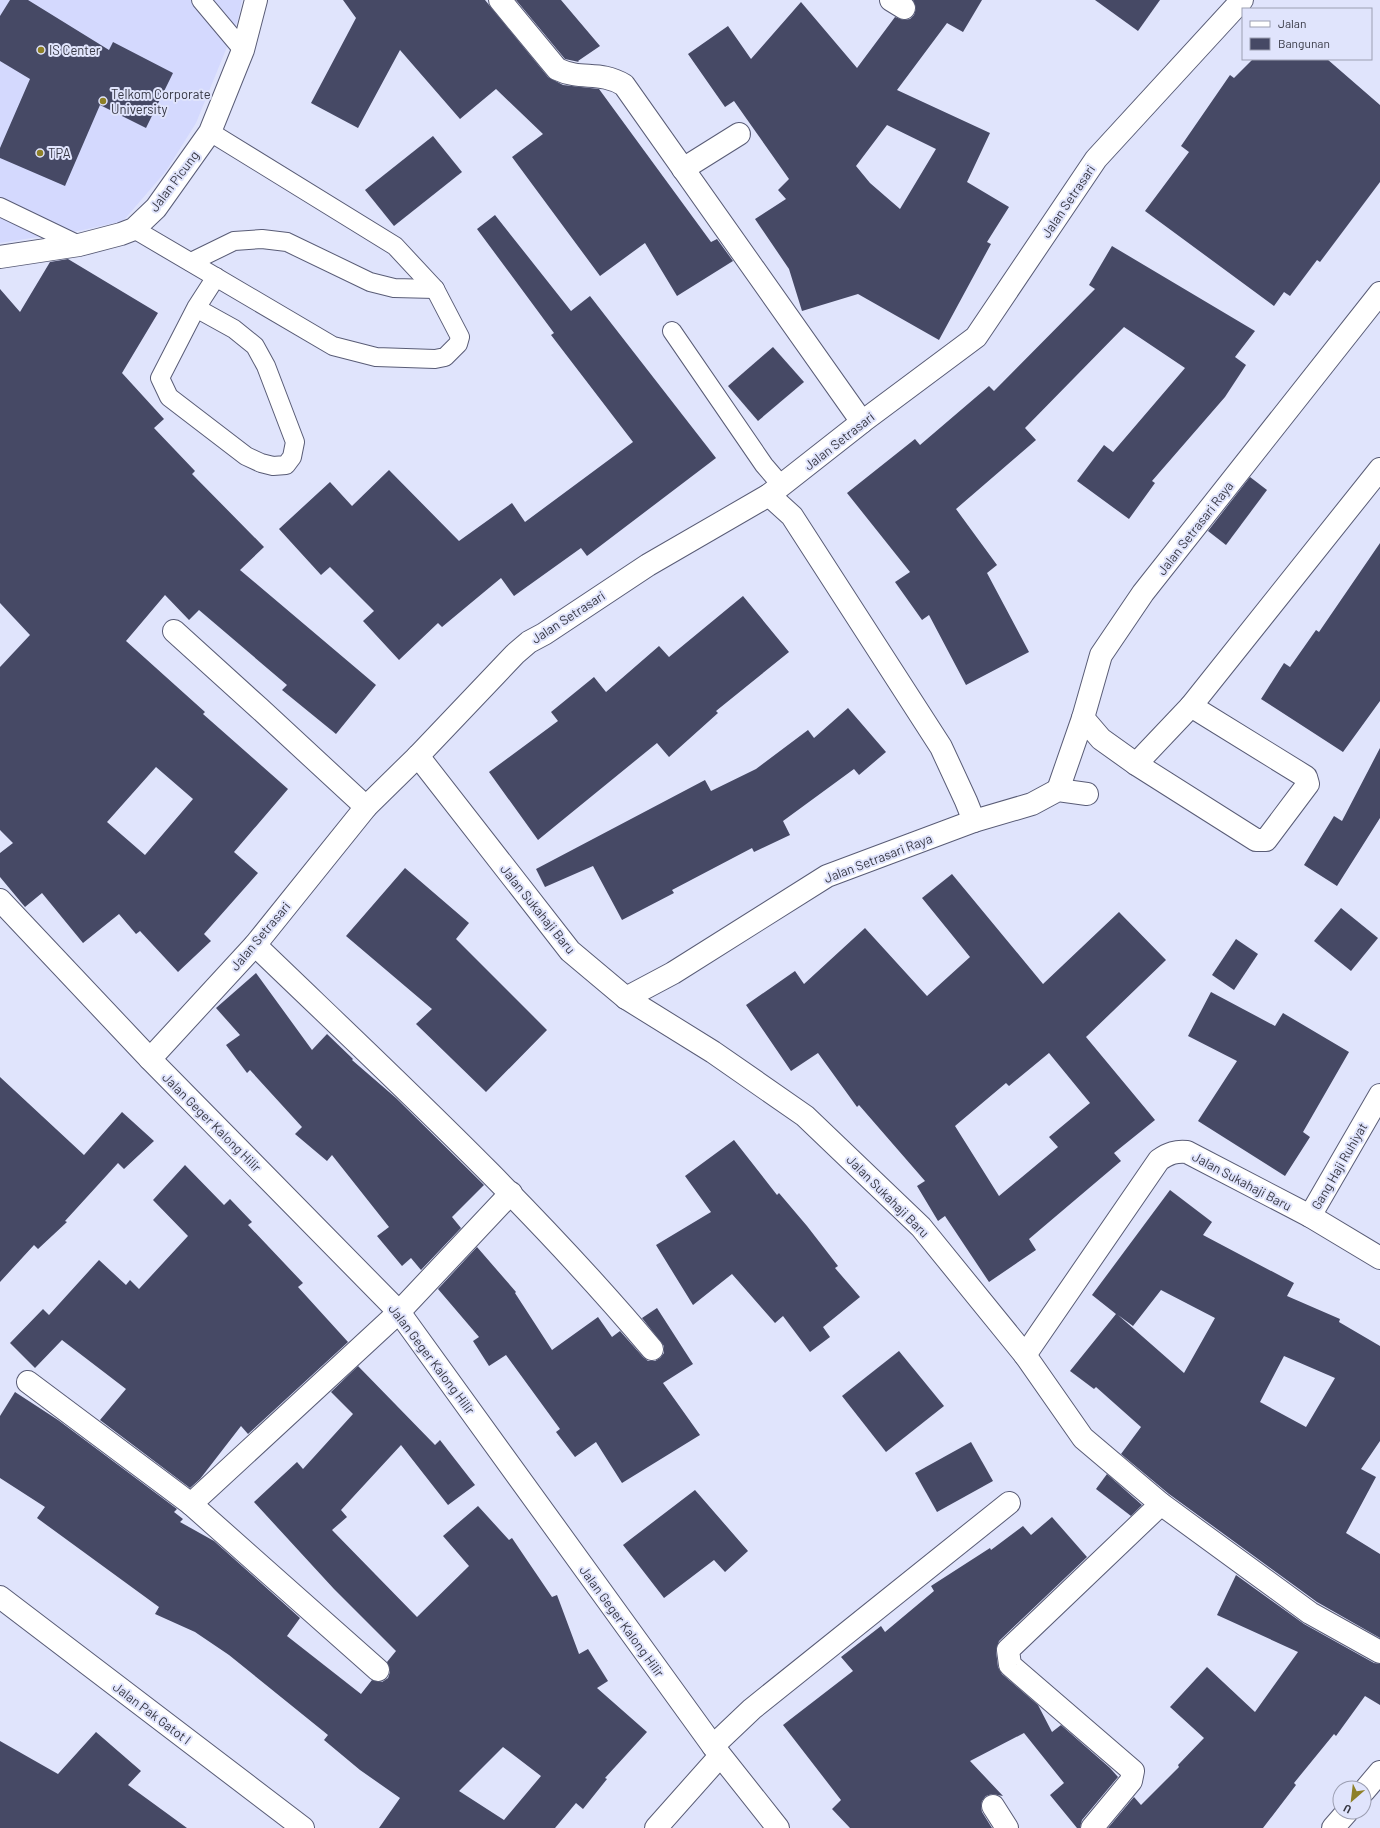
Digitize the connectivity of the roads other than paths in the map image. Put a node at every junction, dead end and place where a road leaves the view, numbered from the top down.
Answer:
1 (201, 0) edge
2 (256, 0) edge
3 (500, 0) edge
4 (1242, 0) edge
5 (243, 50) junction
6 (210, 132) junction
7 (739, 134) dead end
8 (683, 169) junction
9 (0, 207) edge
10 (134, 228) junction
11 (79, 245) junction
12 (0, 257) edge
13 (191, 262) junction
14 (216, 277) junction
15 (435, 289) junction
16 (1380, 293) edge
17 (196, 308) junction
18 (672, 331) dead end
19 (862, 422) junction
20 (1380, 469) edge
21 (776, 491) junction
22 (174, 631) dead end
23 (1191, 706) junction
24 (1083, 718) junction
25 (418, 756) junction
26 (1136, 764) junction
27 (1058, 790) junction
28 (1087, 794) dead end
29 (366, 807) junction
30 (974, 821) junction
31 (0, 900) edge
32 (255, 945) junction
33 (626, 998) junction
34 (150, 1059) junction
35 (1380, 1095) edge
36 (511, 1194) junction
37 (1310, 1216) junction
38 (1380, 1258) edge
39 (399, 1312) junction
40 (652, 1349) dead end
41 (1025, 1355) junction
42 (28, 1382) dead end
43 (1009, 1503) dead end
44 (191, 1504) junction
45 (1161, 1504) junction
46 (0, 1597) edge
47 (1380, 1652) edge
48 (378, 1670) dead end
49 (716, 1751) junction
50 (1380, 1772) edge
51 (1372, 1782) edge
52 (993, 1806) dead end
53 (1340, 1820) edge
54 (303, 1828) edge
55 (656, 1828) edge
56 (778, 1828) edge
57 (1007, 1828) edge
58 (1092, 1828) edge
59 (1333, 1828) edge

1 - 5 lane
2 - 5 street, Jalan Picung
3 - 8 street
4 - 19 street, Jalan Setrasari
5 - 6 street, Jalan Picung
6 - 10 street, Jalan Picung
6 - 15 lane
7 - 8 street
8 - 19 street
9 - 11 lane
10 - 11 street, Jalan Picung
10 - 13 lane
11 - 12 street, Jalan Picung
13 - 14 lane
13 - 15 lane
14 - 15 lane
14 - 17 lane
16 - 24 street, Jalan Setrasari Raya
17 - 17 lane
18 - 21 lane
19 - 21 street, Jalan Setrasari
20 - 23 street
21 - 25 street, Jalan Setrasari
21 - 30 street
22 - 29 street
23 - 26 street
23 - 26 street
24 - 26 street
24 - 27 street, Jalan Setrasari Raya
25 - 29 street, Jalan Setrasari
25 - 33 street, Jalan Sukahaji Baru
27 - 28 street
27 - 30 street, Jalan Setrasari Raya
29 - 32 street, Jalan Setrasari
30 - 33 street, Jalan Setrasari Raya
31 - 34 street, Jalan Geger Kalong Hilir
32 - 34 street, Jalan Setrasari
32 - 36 street
33 - 41 street, Jalan Sukahaji Baru
34 - 39 street, Jalan Geger Kalong Hilir
35 - 37 street, Gang Haji Ruhiyat
36 - 39 street
36 - 40 street
37 - 38 street, Jalan Sukahaji Baru
37 - 41 street, Jalan Sukahaji Baru
39 - 44 street
39 - 49 street, Jalan Geger Kalong Hilir
41 - 45 street
42 - 44 street
43 - 49 street
44 - 48 street
45 - 47 street
45 - 58 street
46 - 54 street, Jalan Pak Gatot I
49 - 55 street
49 - 56 street, Jalan Geger Kalong Hilir
50 - 51 street
52 - 57 street
53 - 59 street

